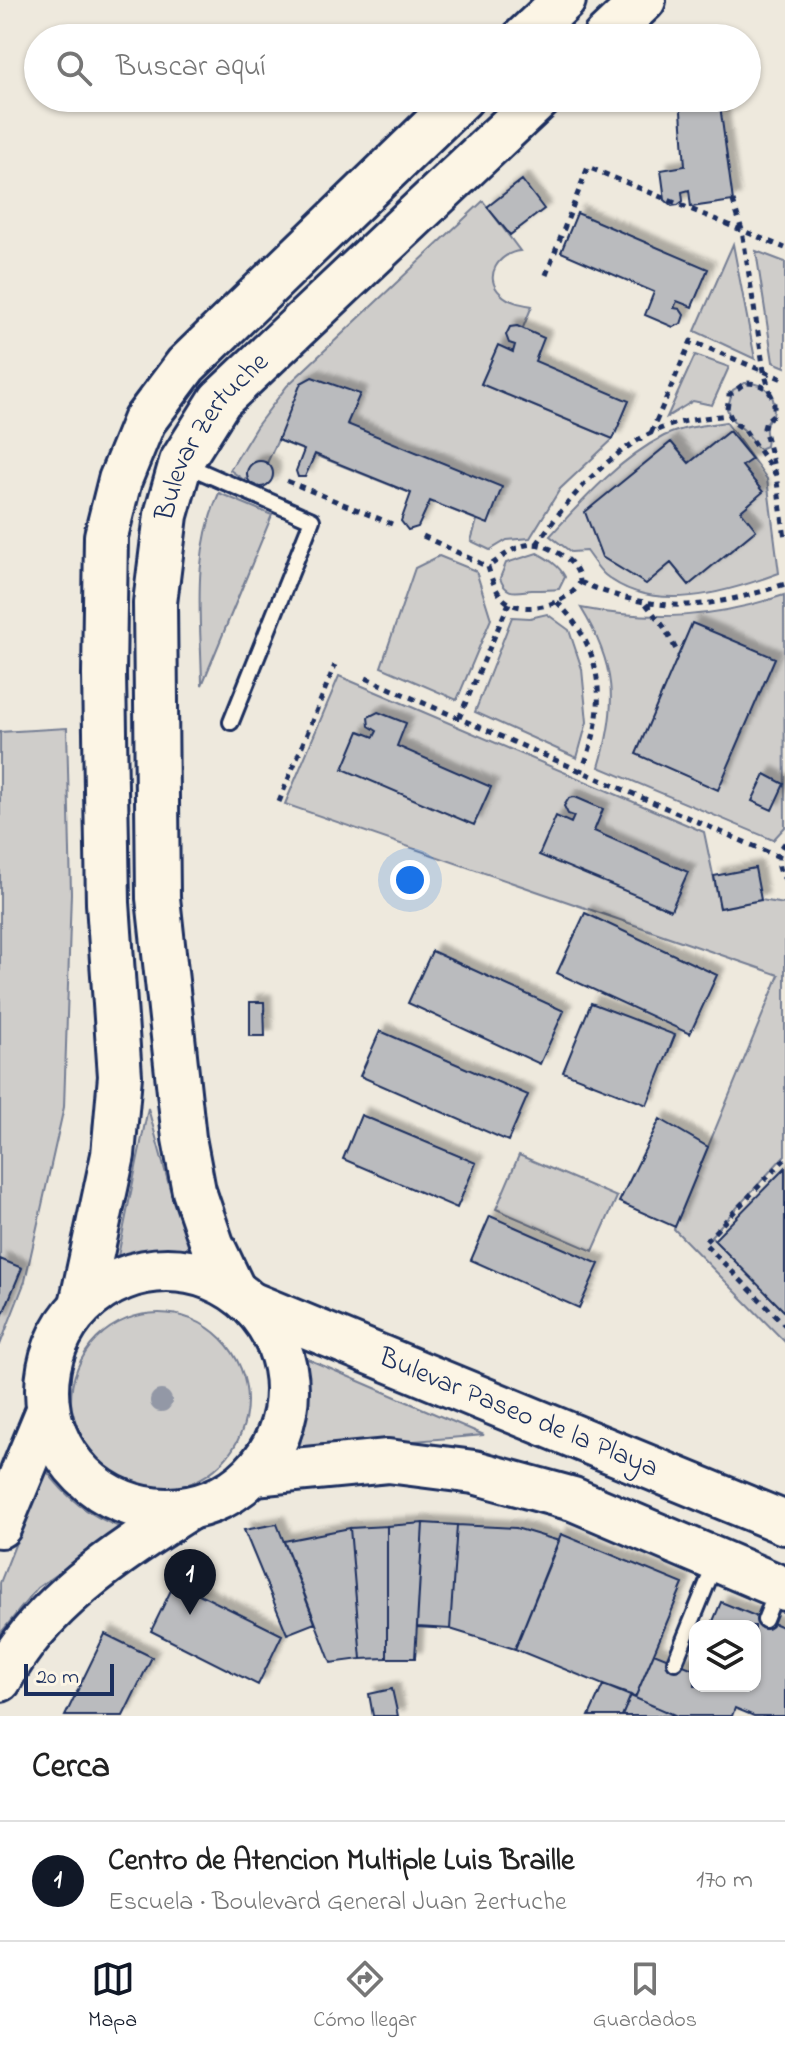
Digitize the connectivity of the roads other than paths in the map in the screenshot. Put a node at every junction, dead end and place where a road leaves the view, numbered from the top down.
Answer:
1 (564, 0) edge
2 (644, 0) edge
3 (539, 24) edge
4 (619, 24) edge
5 (448, 112) edge
6 (525, 112) edge
7 (181, 462) junction
8 (231, 722) dead end
9 (242, 1296) junction
10 (81, 1305) junction
11 (48, 1410) junction
12 (254, 1474) junction
13 (188, 1509) junction
14 (785, 1523) edge
15 (0, 1526) edge
16 (717, 1560) junction
17 (776, 1598) edge
18 (675, 1662) dead end
19 (0, 1680) edge

1 - 3 main road
2 - 4 main road
5 - 10 main road, Bulevar Zertuche
6 - 7 main road, Bulevar Zertuche
7 - 8 lane
7 - 9 main road, Bulevar Zertuche
9 - 10 main road
9 - 12 main road
9 - 14 main road, Bulevar Paseo de la Playa
10 - 11 main road
11 - 13 main road
11 - 15 main road
12 - 13 main road
12 - 16 main road
13 - 19 main road
16 - 17 main road
16 - 18 lane

